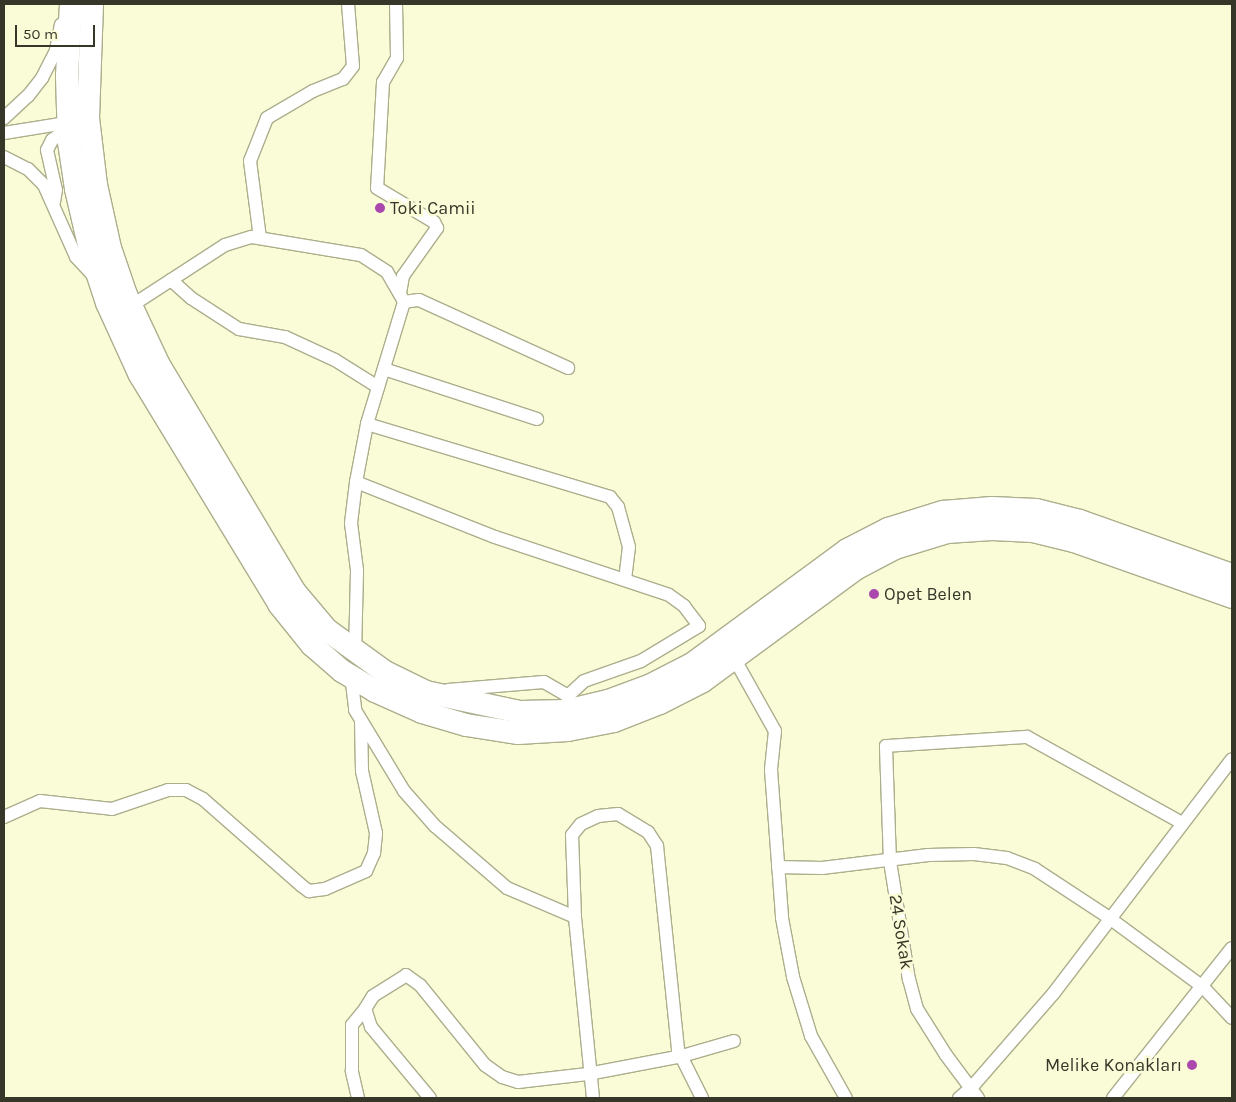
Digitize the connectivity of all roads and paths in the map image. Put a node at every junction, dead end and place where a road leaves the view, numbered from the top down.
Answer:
1 (92, 4) edge
2 (348, 4) edge
3 (396, 4) edge
4 (71, 7) edge
5 (4, 118) edge
6 (75, 123) junction
7 (4, 133) edge
8 (4, 158) edge
9 (54, 203) junction
10 (260, 238) junction
11 (171, 280) junction
12 (101, 284) junction
13 (402, 298) junction
14 (132, 306) junction
15 (568, 368) dead end
16 (384, 369) junction
17 (378, 387) junction
18 (536, 419) dead end
19 (367, 424) junction
20 (356, 482) junction
21 (1232, 575) edge
22 (625, 578) junction
23 (1232, 597) edge
24 (355, 654) junction
25 (734, 658) junction
26 (350, 676) junction
27 (426, 692) junction
28 (568, 712) junction
29 (361, 721) junction
30 (1232, 759) edge
31 (4, 816) edge
32 (1182, 823) junction
33 (890, 862) junction
34 (778, 866) junction
35 (575, 916) junction
36 (1108, 917) junction
37 (1232, 948) edge
38 (1203, 987) junction
39 (365, 1009) junction
40 (1232, 1018) edge
41 (734, 1042) dead end
42 (682, 1056) junction
43 (588, 1074) junction
44 (975, 1093) edge
45 (358, 1098) edge
46 (430, 1098) edge
47 (593, 1098) edge
48 (702, 1098) edge
49 (846, 1098) edge
50 (959, 1098) edge
51 (1113, 1098) edge

1 - 6 highway
2 - 10 street
3 - 13 street
4 - 5 street
4 - 6 highway
6 - 7 street
6 - 9 street
6 - 12 highway
6 - 14 highway
8 - 9 street
9 - 12 street
10 - 11 street
10 - 13 street
11 - 14 street
11 - 17 street
12 - 26 highway
13 - 15 street
13 - 16 street
14 - 24 highway
16 - 17 street
16 - 18 street
17 - 19 street
19 - 20 street
19 - 22 street
20 - 22 street
20 - 24 street
21 - 28 highway
22 - 28 street
23 - 25 highway
24 - 27 highway
25 - 28 highway
25 - 34 street
26 - 28 highway
26 - 29 street
27 - 28 highway
27 - 28 street
29 - 31 street
29 - 35 street
30 - 32 street
32 - 33 street, 24 Sokak
32 - 36 street
33 - 34 street
33 - 36 street
33 - 44 street, 24 Sokak
34 - 49 street
35 - 42 street
35 - 43 street
36 - 38 street
36 - 44 street
37 - 38 street
38 - 40 street
38 - 51 street
39 - 43 street
39 - 45 street
39 - 46 street
41 - 42 street
42 - 43 street
42 - 48 street
43 - 47 street
44 - 50 street

